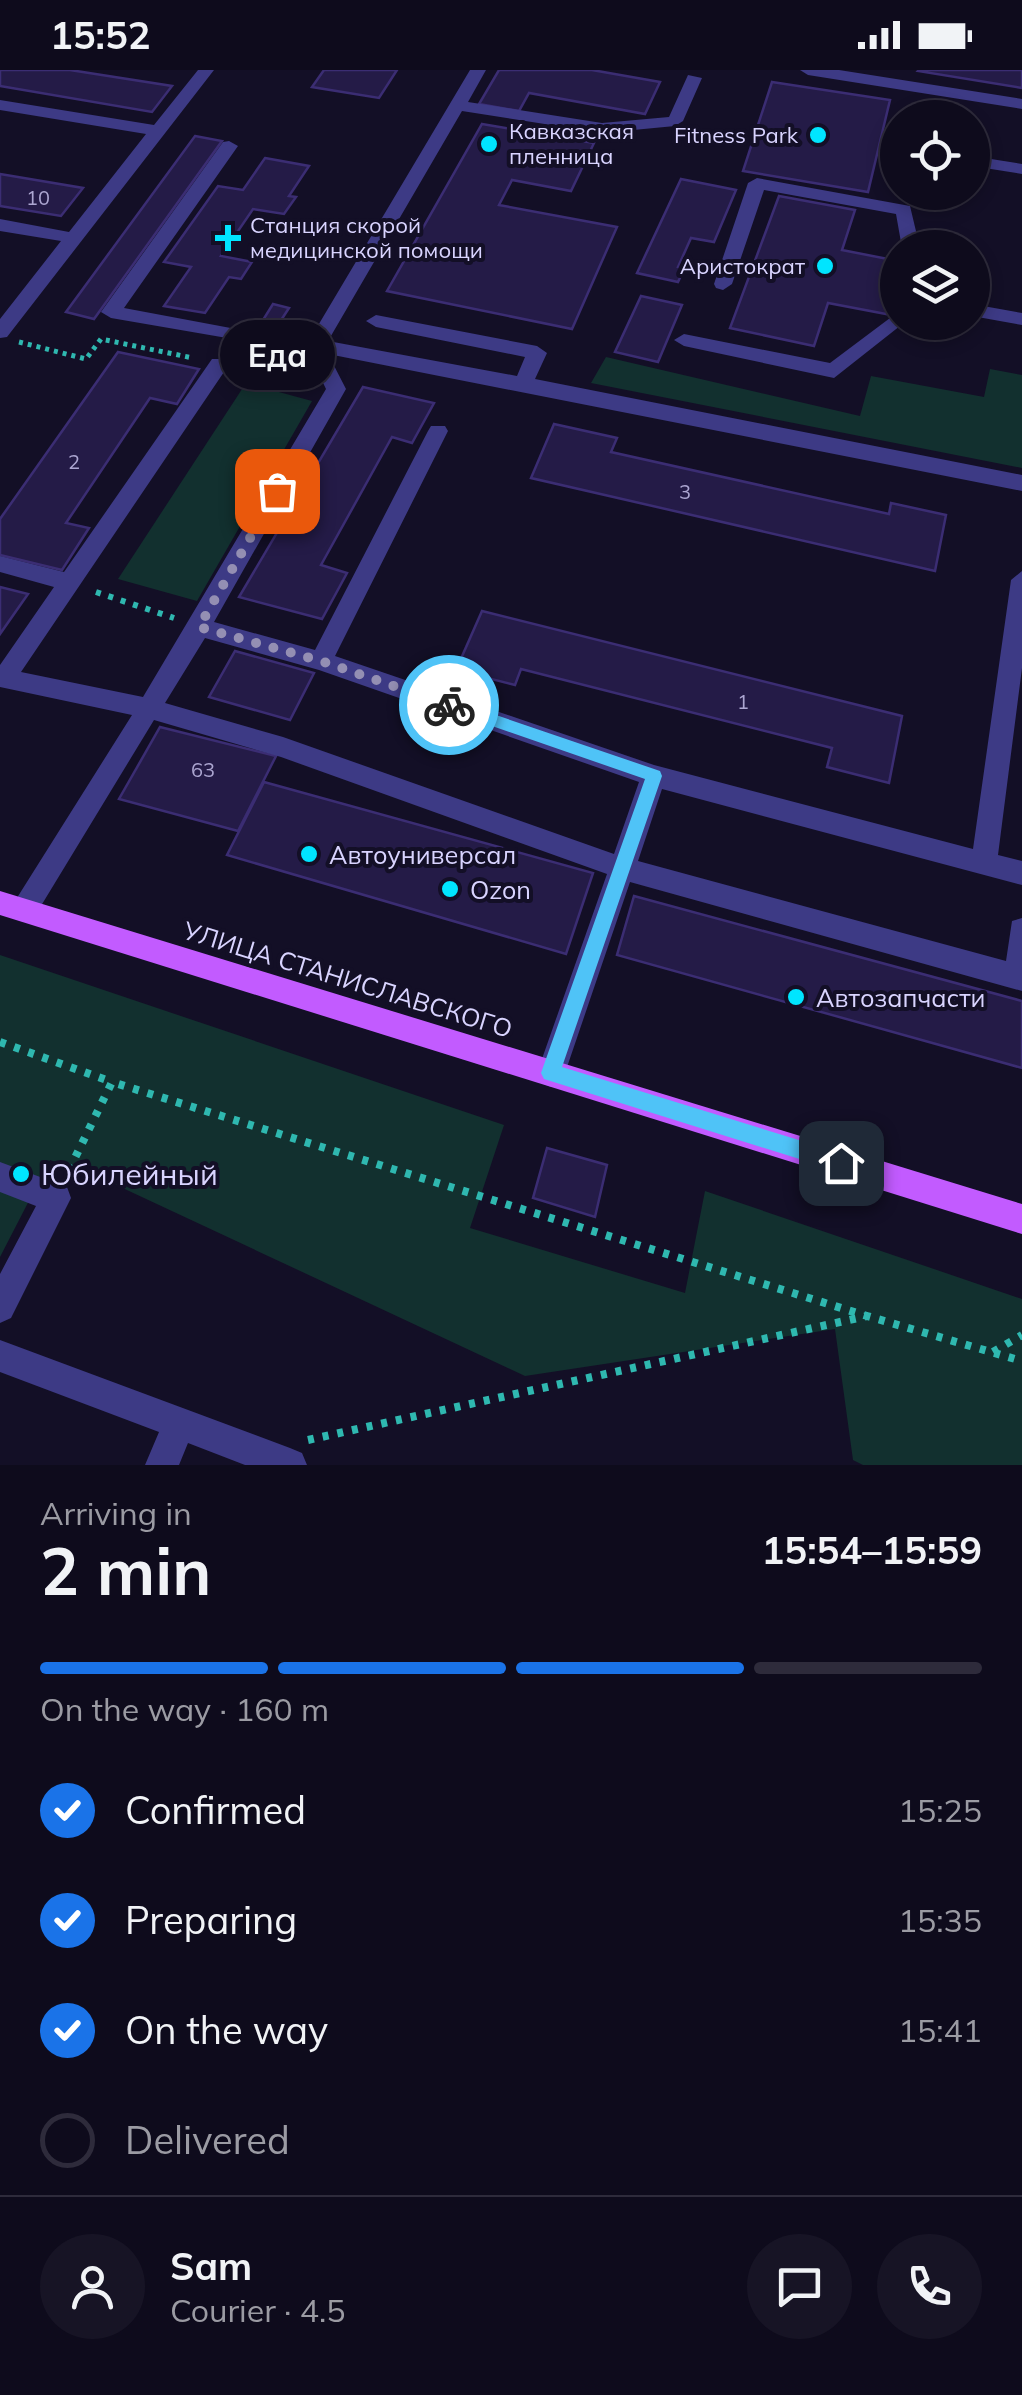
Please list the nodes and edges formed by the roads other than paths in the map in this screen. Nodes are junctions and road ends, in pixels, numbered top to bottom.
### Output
1 (206, 70) edge
2 (478, 70) edge
3 (808, 70) edge
4 (899, 77) edge
5 (694, 78) dead end
6 (1022, 104) edge
7 (0, 105) edge
8 (457, 105) junction
9 (158, 131) junction
10 (229, 146) dead end
11 (990, 164) edge
12 (1022, 170) edge
13 (0, 225) edge
14 (908, 230) edge
15 (74, 238) junction
16 (723, 284) dead end
17 (990, 313) edge
18 (1022, 319) edge
19 (376, 321) dead end
20 (0, 332) edge
21 (880, 333) edge
22 (684, 340) dead end
23 (315, 346) junction
24 (219, 364) dead end
25 (523, 384) junction
26 (438, 431) dead end
27 (1022, 483) edge
28 (0, 564) edge
29 (1022, 580) edge
30 (68, 582) junction
31 (199, 627) junction
32 (321, 661) junction
33 (2, 678) edge
34 (147, 708) junction
35 (654, 776) junction
36 (984, 863) junction
37 (622, 868) junction
38 (1022, 873) edge
39 (12, 906) edge
40 (1022, 930) edge
41 (1020, 977) edge
42 (550, 1073) junction
43 (0, 1177) edge
44 (1022, 1219) edge
45 (0, 1307) edge
46 (0, 1356) edge
47 (180, 1423) junction
48 (162, 1465) edge
49 (290, 1465) edge

1 - 9 street
2 - 8 street
3 - 4 street
4 - 6 street
5 - 8 street
7 - 9 street
8 - 23 street
9 - 15 street
10 - 23 street
11 - 12 street
13 - 15 street
14 - 16 street
15 - 20 street
17 - 18 street
19 - 25 street
21 - 22 street
23 - 25 street
23 - 31 street
24 - 30 street
25 - 27 street
26 - 32 street
28 - 30 street
29 - 36 street
30 - 33 street
31 - 32 street
31 - 34 street
32 - 35 street
33 - 34 street
34 - 37 street
34 - 39 street
35 - 36 street
35 - 37 street
36 - 38 street
37 - 41 street
37 - 42 street
39 - 42 main road, УЛИЦА СТАНИСЛАВСКОГО
40 - 41 street
42 - 44 main road, УЛИЦА СТАНИСЛАВСКОГО
43 - 45 street
46 - 47 street
47 - 48 street
47 - 49 street

